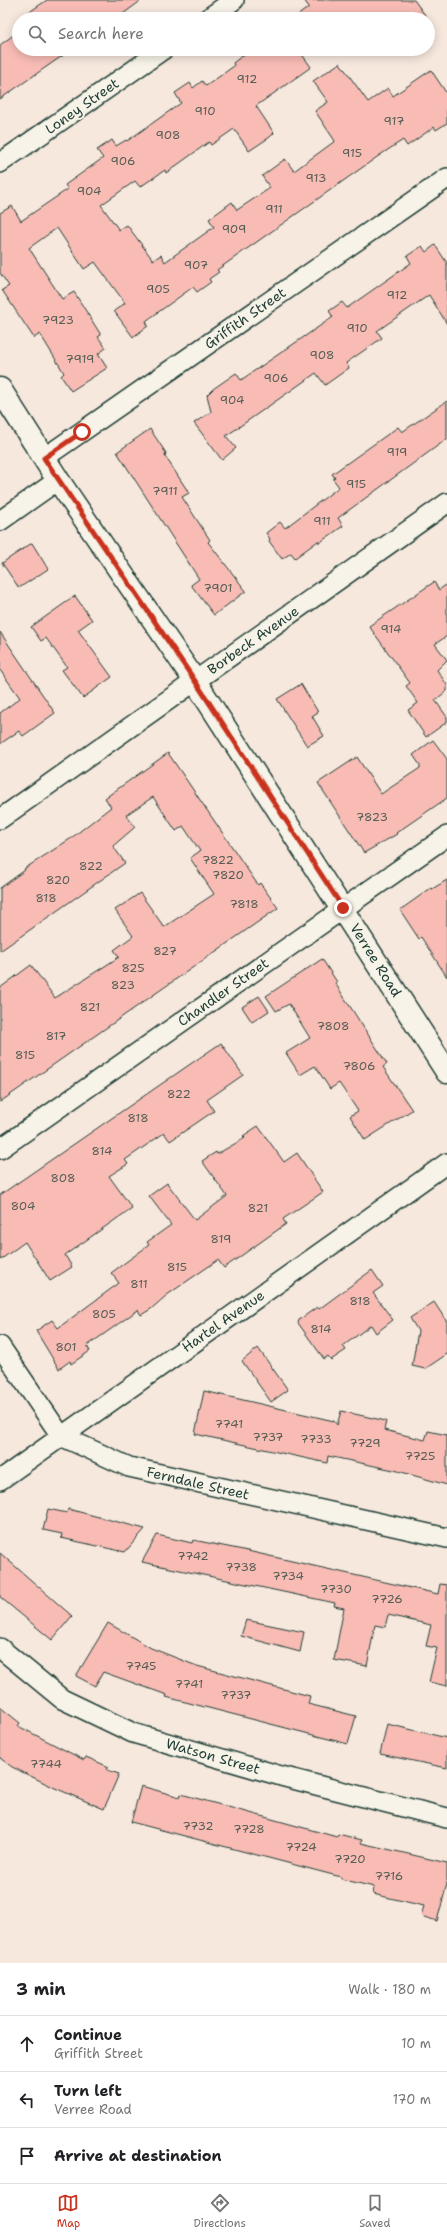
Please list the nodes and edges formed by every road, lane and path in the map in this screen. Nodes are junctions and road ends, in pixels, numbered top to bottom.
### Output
1 (234, 0) edge
2 (217, 12) edge
3 (154, 56) edge
4 (0, 163) edge
5 (447, 178) edge
6 (0, 389) edge
7 (44, 458) junction
8 (58, 480) junction
9 (447, 503) edge
10 (0, 521) edge
11 (195, 681) junction
12 (0, 819) edge
13 (447, 836) edge
14 (343, 908) junction
15 (447, 1072) edge
16 (0, 1149) edge
17 (447, 1163) edge
18 (0, 1346) edge
19 (61, 1436) junction
20 (0, 1480) edge
21 (447, 1538) edge
22 (0, 1648) edge
23 (447, 1818) edge

1 - 2 street
3 - 4 street, Loney Street
5 - 7 street, Griffith Street
6 - 7 main road, Verree Road
7 - 8 main road, Verree Road
8 - 10 street
8 - 11 main road, Verree Road
9 - 11 street, Borbeck Avenue
11 - 12 street, Borbeck Avenue
11 - 14 main road, Verree Road
13 - 14 street, Chandler Street
14 - 15 main road, Verree Road
14 - 16 street, Chandler Street
17 - 19 street, Hartel Avenue
18 - 19 street
19 - 20 street, Hartel Avenue
19 - 21 street, Ferndale Street
22 - 23 street, Watson Street

